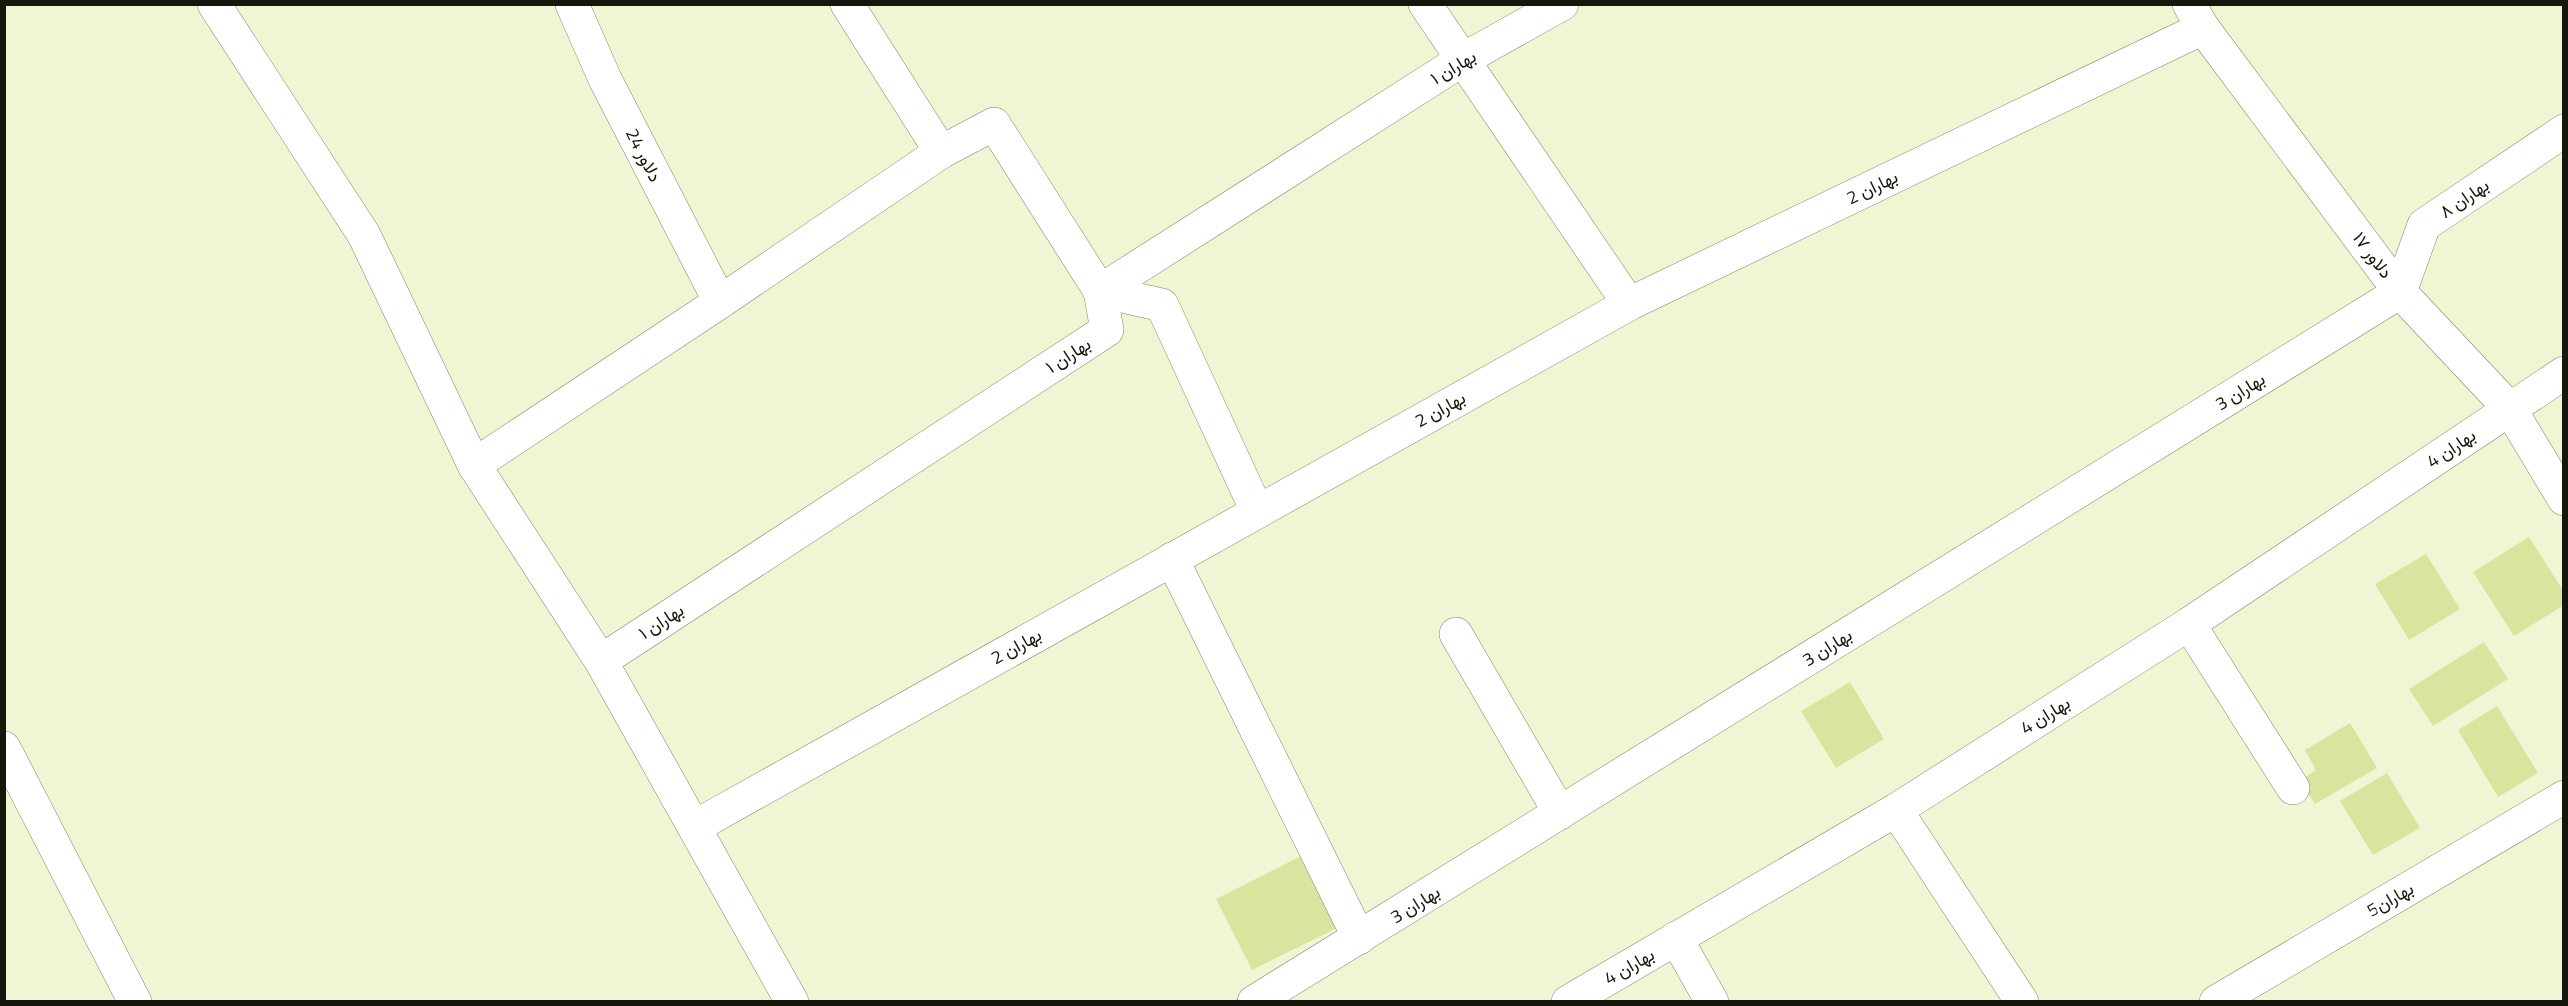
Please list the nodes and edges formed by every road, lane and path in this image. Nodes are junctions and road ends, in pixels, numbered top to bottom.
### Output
1 (214, 4) edge
2 (572, 4) edge
3 (847, 4) edge
4 (1425, 4) edge
5 (1562, 4) edge
6 (2196, 16) edge
7 (1462, 60) junction
8 (2564, 131) edge
9 (941, 152) junction
10 (1101, 291) junction
11 (2400, 292) junction
12 (720, 302) junction
13 (1629, 303) junction
14 (2564, 374) edge
15 (2510, 409) junction
16 (474, 465) junction
17 (2564, 499) edge
18 (1257, 511) junction
19 (1172, 559) junction
20 (2189, 624) junction
21 (1456, 634) dead end
22 (601, 661) junction
23 (4, 748) edge
24 (2293, 788) dead end
25 (2564, 797) edge
26 (1896, 810) junction
27 (1560, 813) junction
28 (696, 826) junction
29 (1359, 938) junction
30 (1677, 938) junction
31 (135, 1002) edge
32 (792, 1002) edge
33 (1254, 1002) edge
34 (1568, 1002) edge
35 (1712, 1002) edge
36 (2022, 1002) edge
37 (2216, 1002) edge

1 - 16 street
2 - 12 street, دلاور 24
3 - 9 street
4 - 7 street
5 - 7 street, بهاران ۱
6 - 11 street, دلاور ۱۷
6 - 13 street, بهاران 2
7 - 10 street, بهاران ۱
7 - 13 street
8 - 11 street, بهاران ۸
9 - 10 street
9 - 12 street
10 - 18 street
10 - 22 street, بهاران ۱
11 - 15 street, دلاور ۱۷
11 - 27 street, بهاران 3
12 - 16 street
13 - 18 street, بهاران 2
14 - 15 street, بهاران 4
15 - 17 street, دلاور ۱۷
15 - 20 street, بهاران 4
16 - 22 street
18 - 19 street, بهاران 2
19 - 28 street, بهاران 2
19 - 29 street
20 - 24 street
20 - 26 street, بهاران 4
21 - 27 street
22 - 28 street
23 - 31 street
25 - 37 street, بهاران5
26 - 30 street, بهاران 4
26 - 36 street
27 - 29 street, بهاران 3
28 - 32 street
29 - 33 street, بهاران 3
30 - 34 street, بهاران 4
30 - 35 street

